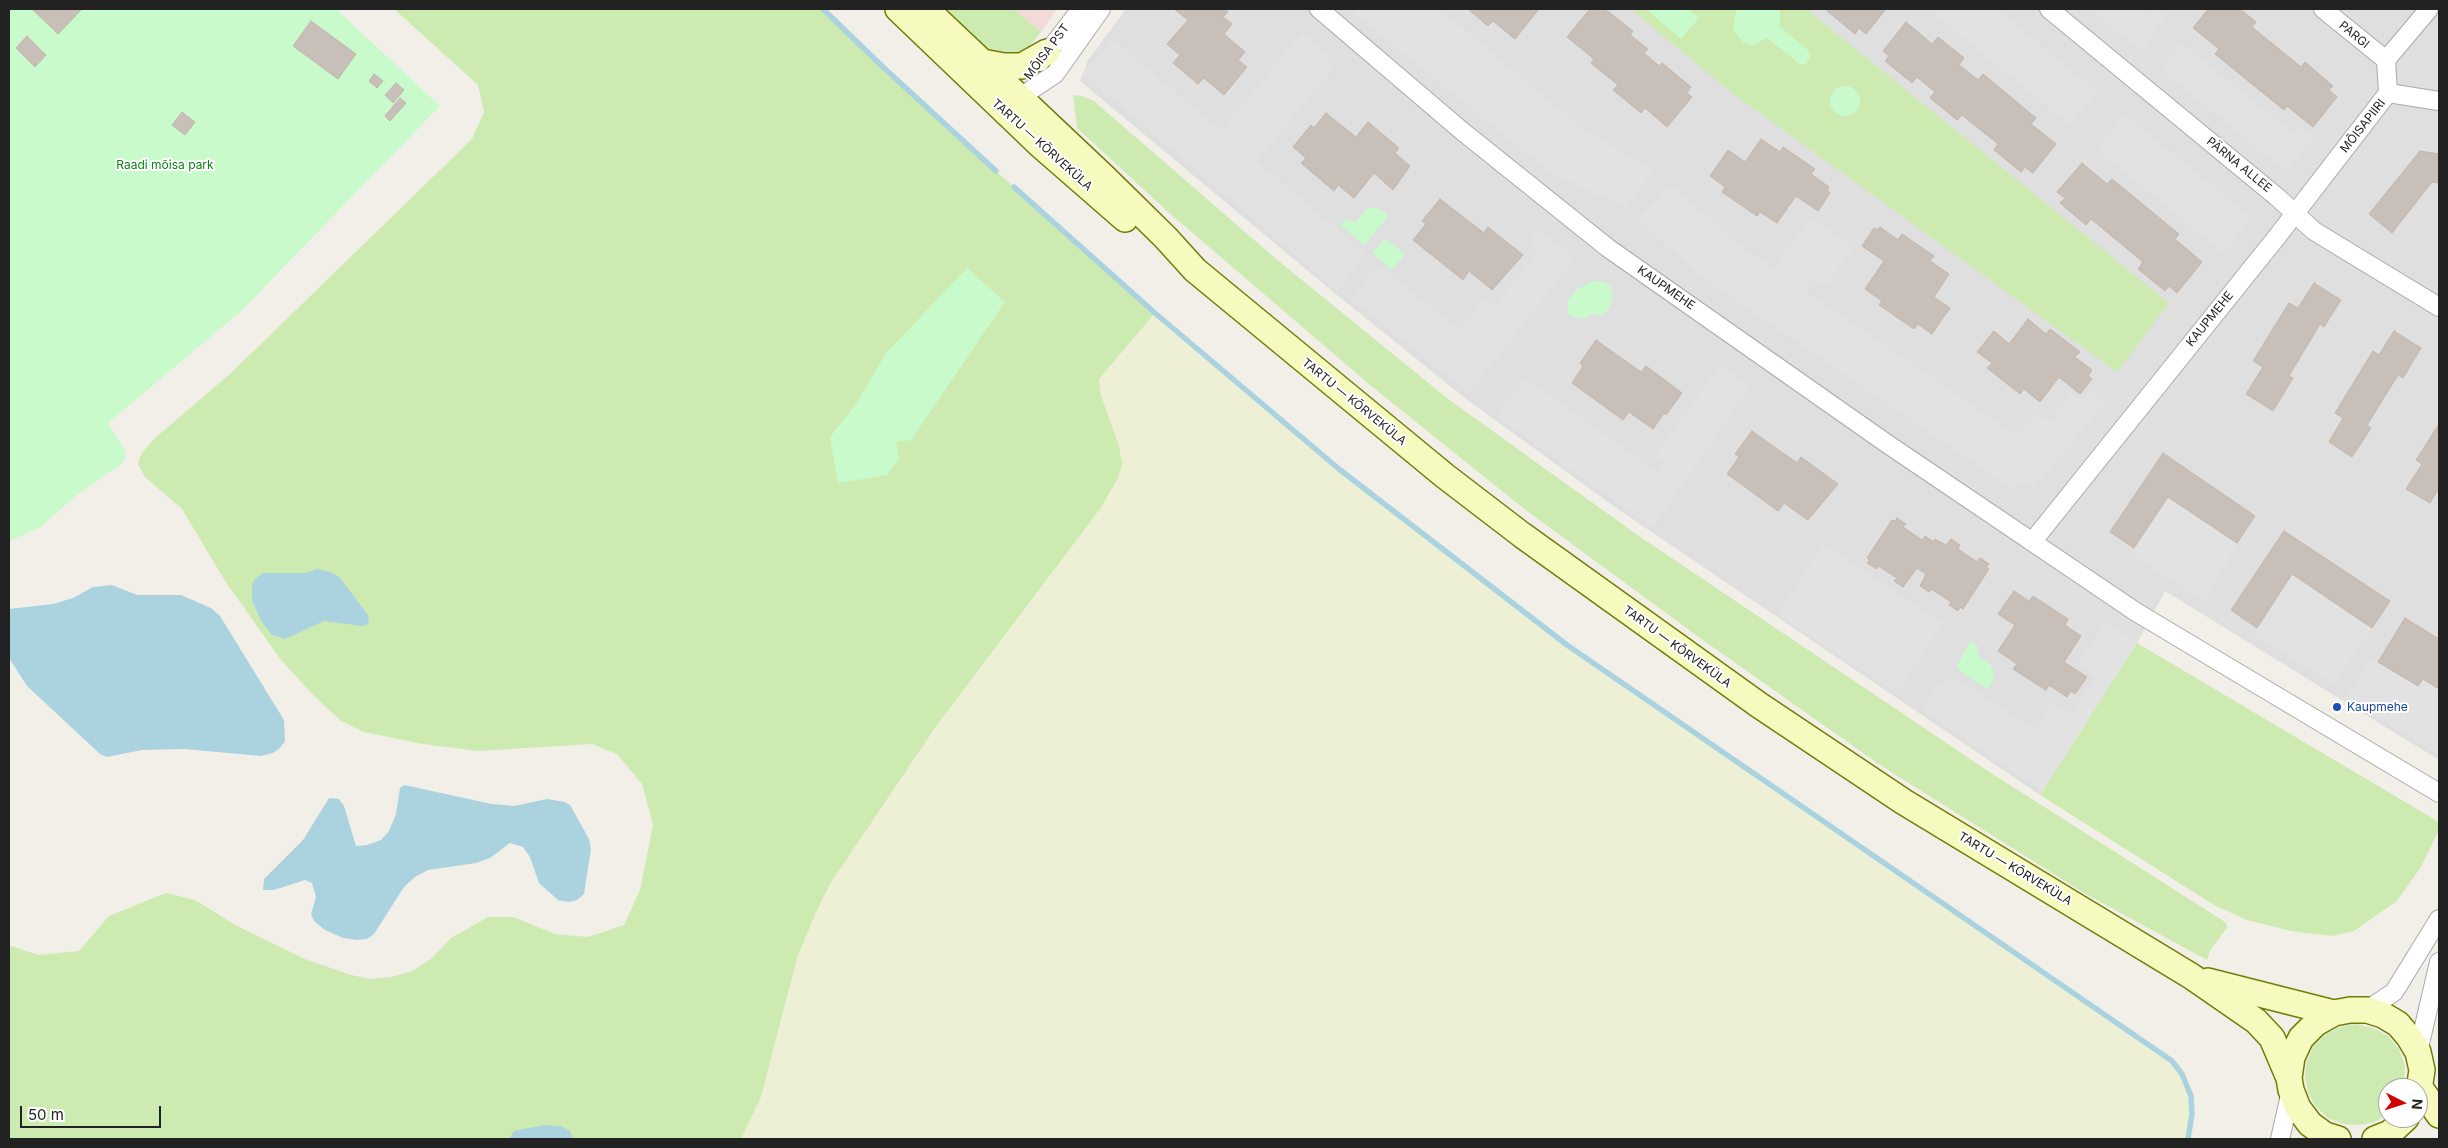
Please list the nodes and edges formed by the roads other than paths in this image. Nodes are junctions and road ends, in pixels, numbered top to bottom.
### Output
1 (898, 9) edge
2 (926, 9) edge
3 (1081, 9) edge
4 (1101, 9) edge
5 (1319, 9) edge
6 (2049, 9) edge
7 (2323, 9) edge
8 (2429, 9) edge
9 (1047, 52) junction
10 (2386, 60) junction
11 (982, 62) junction
12 (2388, 93) junction
13 (2439, 101) edge
14 (1012, 105) junction
15 (2294, 214) junction
16 (2439, 306) edge
17 (2032, 542) junction
18 (2439, 793) edge
19 (2439, 919) edge
20 (2439, 962) edge
21 (2192, 976) junction
22 (2367, 1010) junction
23 (2334, 1013) junction
24 (2418, 1052) junction
25 (2421, 1078) edge
26 (2290, 1084) junction
27 (2428, 1103) edge
28 (2439, 1115) edge
29 (2395, 1128) edge
30 (2280, 1139) edge
31 (2338, 1139) edge
32 (2375, 1139) edge

1 - 14 main road, TARTU — KÕRVEKÜLA
2 - 11 main road, TARTU — KÕRVEKÜLA
3 - 9 street, MÕISA PST
4 - 14 street, MÕISA PST
5 - 17 street, KAUPMEHE
6 - 15 street, PÄRNA ALLEE
7 - 10 street, PARGI
8 - 10 street
9 - 11 main road
9 - 14 street, MÕISA PST
10 - 12 street, MÕISAPIIRI
11 - 14 main road, TARTU — KÕRVEKÜLA
12 - 13 street
12 - 15 street, MÕISAPIIRI
14 - 21 main road, TARTU — KÕRVEKÜLA
15 - 16 street, PÄRNA ALLEE
15 - 17 street, KAUPMEHE
17 - 18 street, KAUPMEHE
19 - 22 street
20 - 24 street
21 - 23 main road, TARTU — KÕRVEKÜLA
21 - 26 main road, TARTU — KÕRVEKÜLA
22 - 23 main road
22 - 24 main road
23 - 26 main road
24 - 25 main road
26 - 30 street
26 - 31 main road, TARTU — KÕRVEKÜLA
27 - 28 main road
29 - 32 main road

